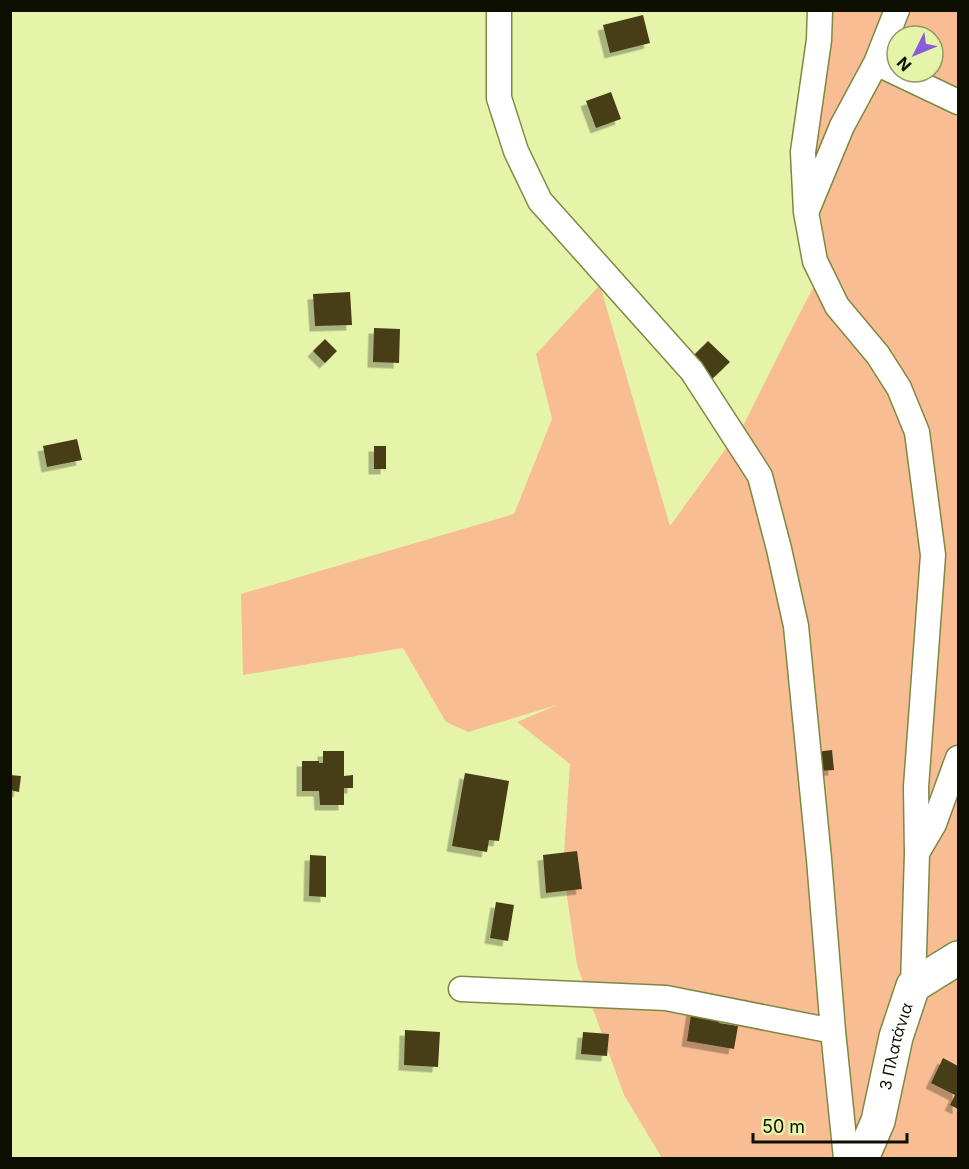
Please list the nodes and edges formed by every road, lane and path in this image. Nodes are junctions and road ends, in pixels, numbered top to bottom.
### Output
1 (499, 10) edge
2 (820, 10) edge
3 (897, 10) edge
4 (876, 63) junction
5 (958, 102) edge
6 (806, 212) junction
7 (958, 758) edge
8 (917, 853) junction
9 (958, 958) edge
10 (913, 986) junction
11 (461, 989) dead end
12 (833, 1031) junction
13 (846, 1158) edge
14 (862, 1158) edge

1 - 12 street
2 - 6 street
3 - 4 street
4 - 5 street
4 - 6 street
6 - 8 street
7 - 8 street
8 - 10 street
9 - 10 street, 3 Πλατάνια
10 - 14 street, 3 Πλατάνια
11 - 12 street
12 - 13 street

